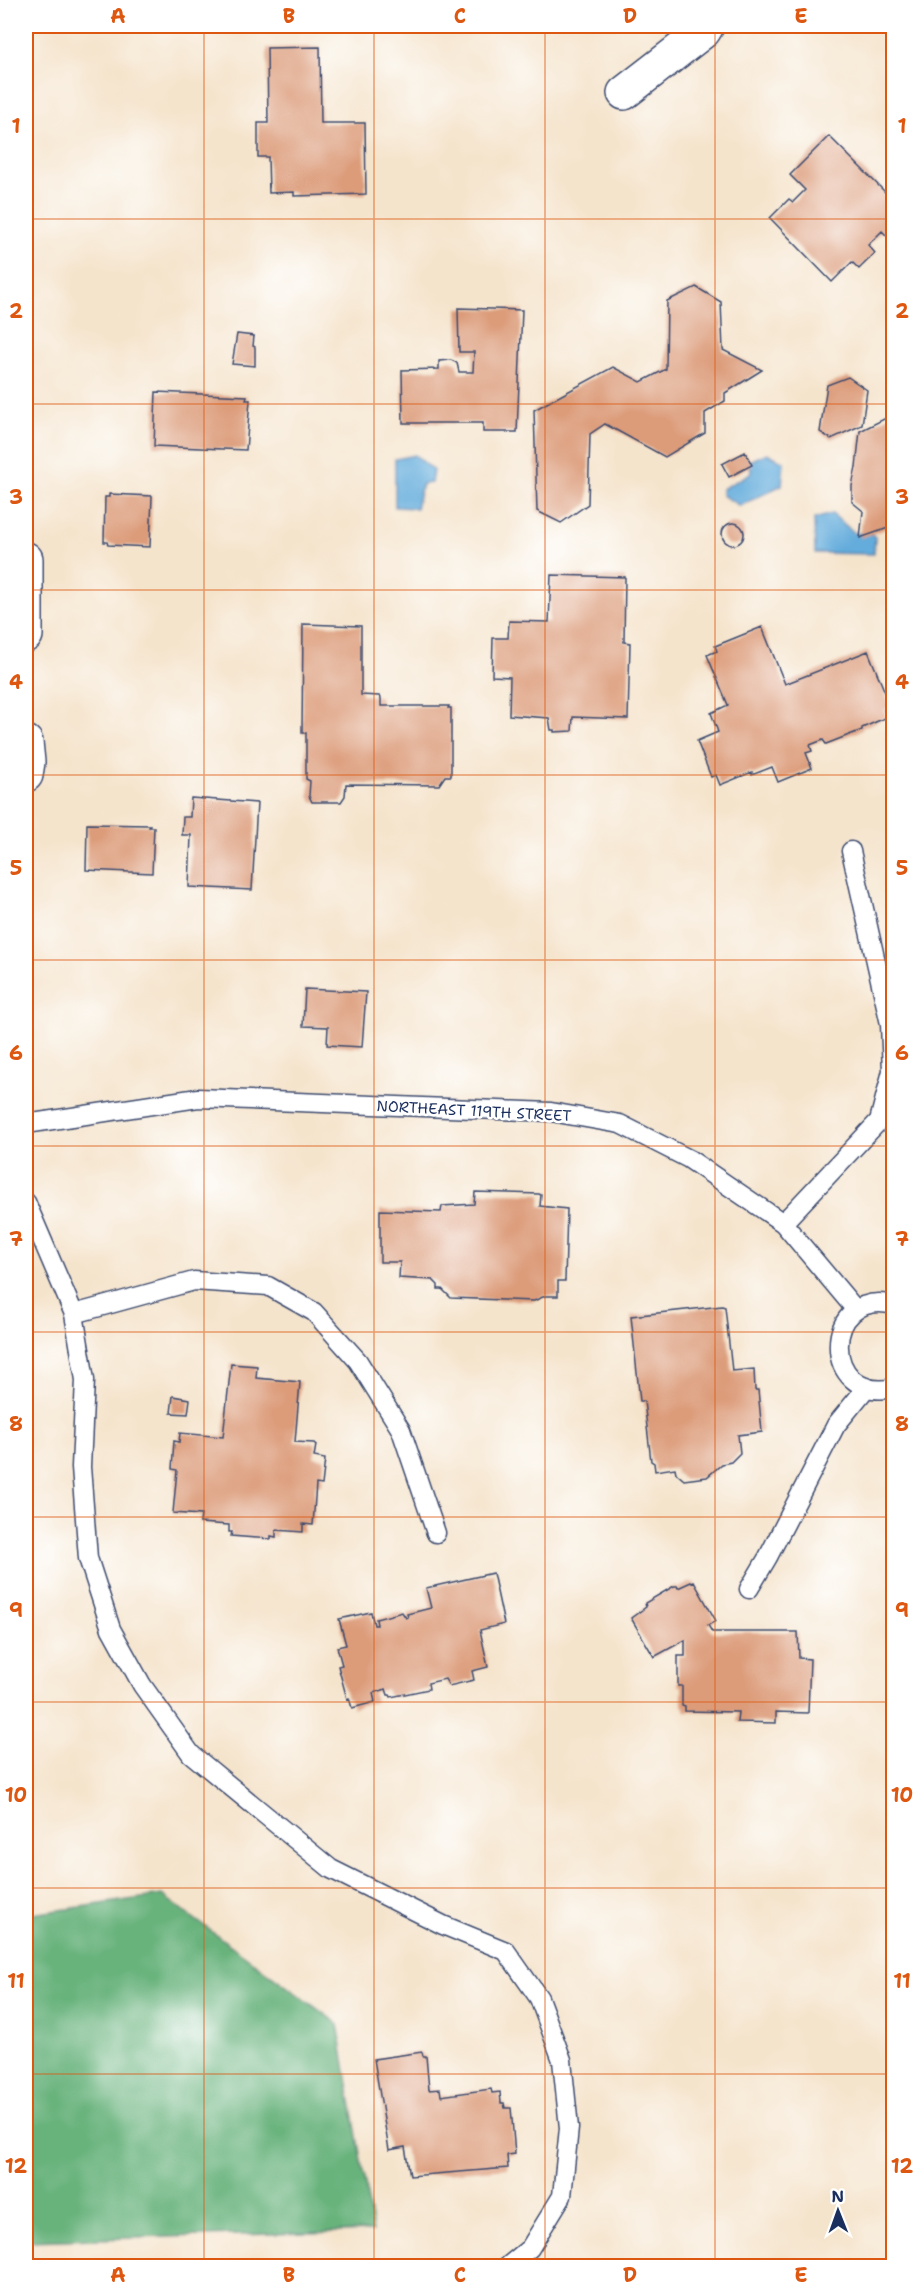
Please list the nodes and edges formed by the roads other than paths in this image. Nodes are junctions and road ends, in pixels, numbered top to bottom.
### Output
1 (707, 26) edge
2 (624, 93) dead end
3 (26, 559) edge
4 (26, 635) edge
5 (26, 742) edge
6 (26, 776) edge
7 (851, 851) dead end
8 (26, 1124) edge
9 (26, 1202) edge
10 (783, 1223) junction
11 (894, 1305) edge
12 (856, 1310) junction
13 (75, 1314) junction
14 (867, 1387) junction
15 (894, 1388) edge
16 (436, 1533) dead end
17 (749, 1589) dead end
18 (508, 2266) edge

1 - 2 street
3 - 4 street
5 - 6 street
7 - 10 lane
8 - 10 lane, NORTHEAST 119TH STREET
9 - 13 lane
10 - 12 lane, NORTHEAST 119TH STREET
11 - 12 lane
12 - 14 lane
13 - 16 lane
13 - 18 lane
14 - 15 lane
14 - 17 lane

